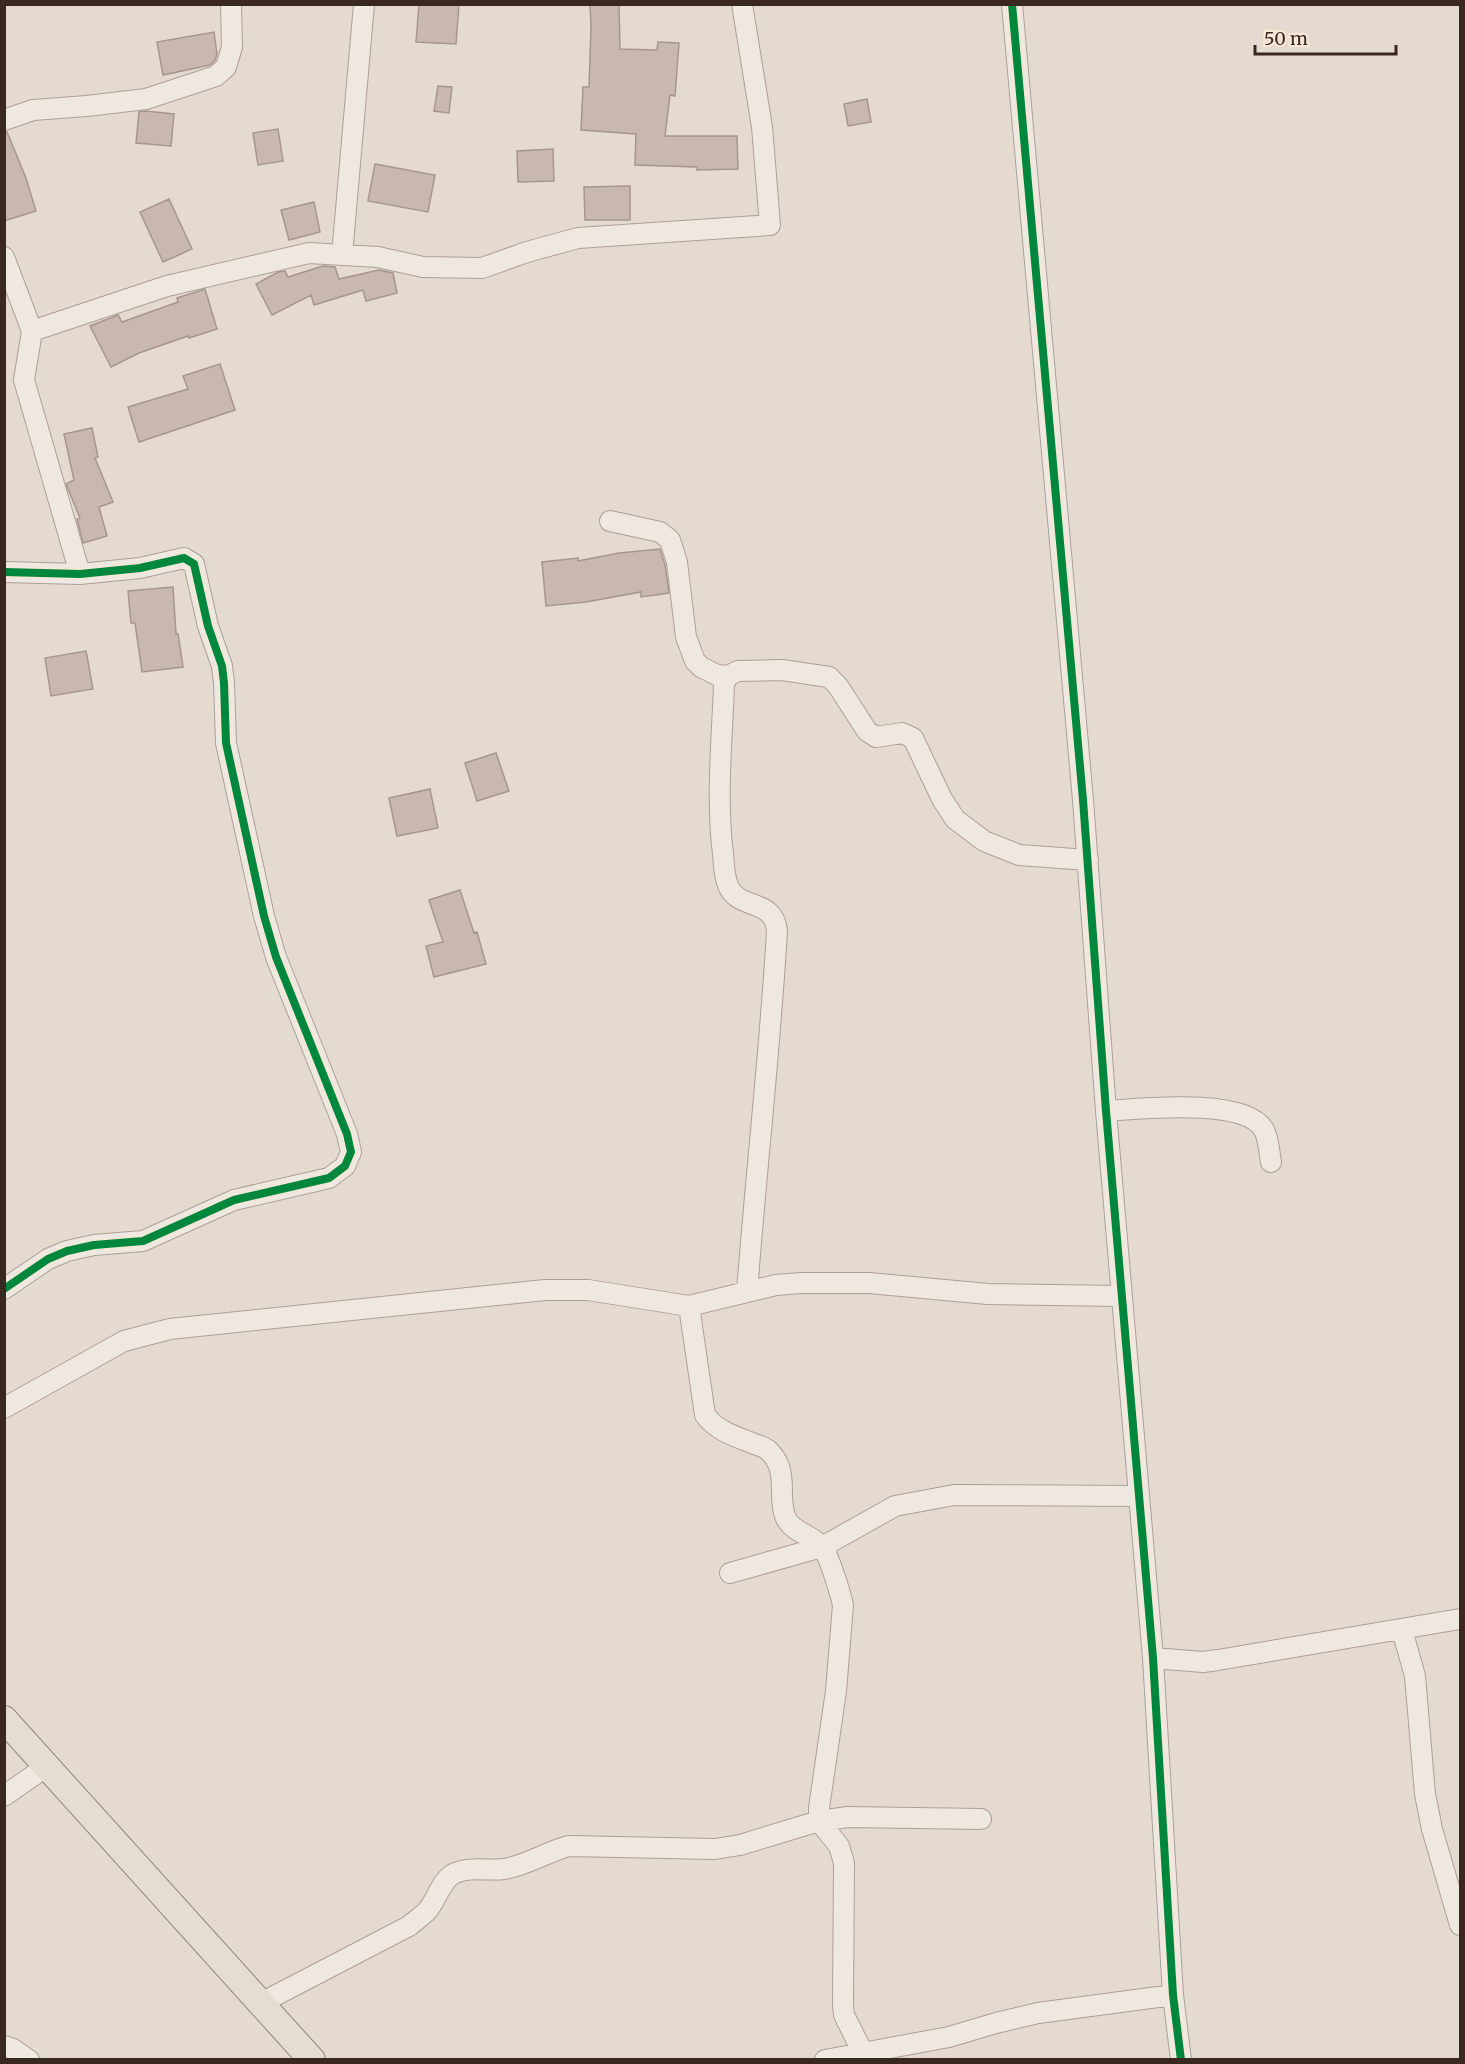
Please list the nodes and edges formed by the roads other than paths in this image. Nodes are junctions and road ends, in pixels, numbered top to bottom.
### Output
1 (231, 4) edge
2 (364, 4) edge
3 (742, 4) edge
4 (1012, 4) edge
5 (4, 120) edge
6 (342, 255) junction
7 (4, 257) edge
8 (32, 331) junction
9 (610, 521) dead end
10 (4, 572) edge
11 (80, 574) junction
12 (728, 676) junction
13 (1088, 860) junction
14 (1107, 1111) junction
15 (1271, 1162) dead end
16 (4, 1289) edge
17 (747, 1292) junction
18 (1122, 1296) junction
19 (689, 1306) junction
20 (4, 1408) edge
21 (1139, 1496) junction
22 (822, 1547) junction
23 (730, 1574) dead end
24 (1461, 1619) edge
25 (1402, 1630) junction
26 (1153, 1658) junction
27 (4, 1719) edge
28 (47, 1766) junction
29 (4, 1796) edge
30 (981, 1819) dead end
31 (819, 1821) junction
32 (1461, 1925) edge
33 (1173, 1995) junction
34 (261, 2003) junction
35 (4, 2046) edge
36 (863, 2054) junction
37 (308, 2058) edge
38 (30, 2060) edge
39 (825, 2060) edge
40 (1181, 2060) edge

1 - 5 street
2 - 6 street
3 - 6 street
4 - 13 street
6 - 8 street
7 - 8 street
8 - 11 street
9 - 12 street
10 - 11 street
11 - 16 street
12 - 13 street
12 - 17 street
13 - 14 street
14 - 15 street
14 - 18 street
17 - 18 street
17 - 19 street
18 - 21 street
19 - 20 street
19 - 22 street
21 - 22 street
21 - 26 street
22 - 23 street
22 - 31 street
24 - 25 street
25 - 26 street
25 - 32 street
26 - 33 street
27 - 28 main road
28 - 29 street
28 - 34 main road
30 - 31 street
31 - 34 street
31 - 36 street
33 - 36 street
33 - 40 street
34 - 37 main road
35 - 38 street
36 - 39 street

